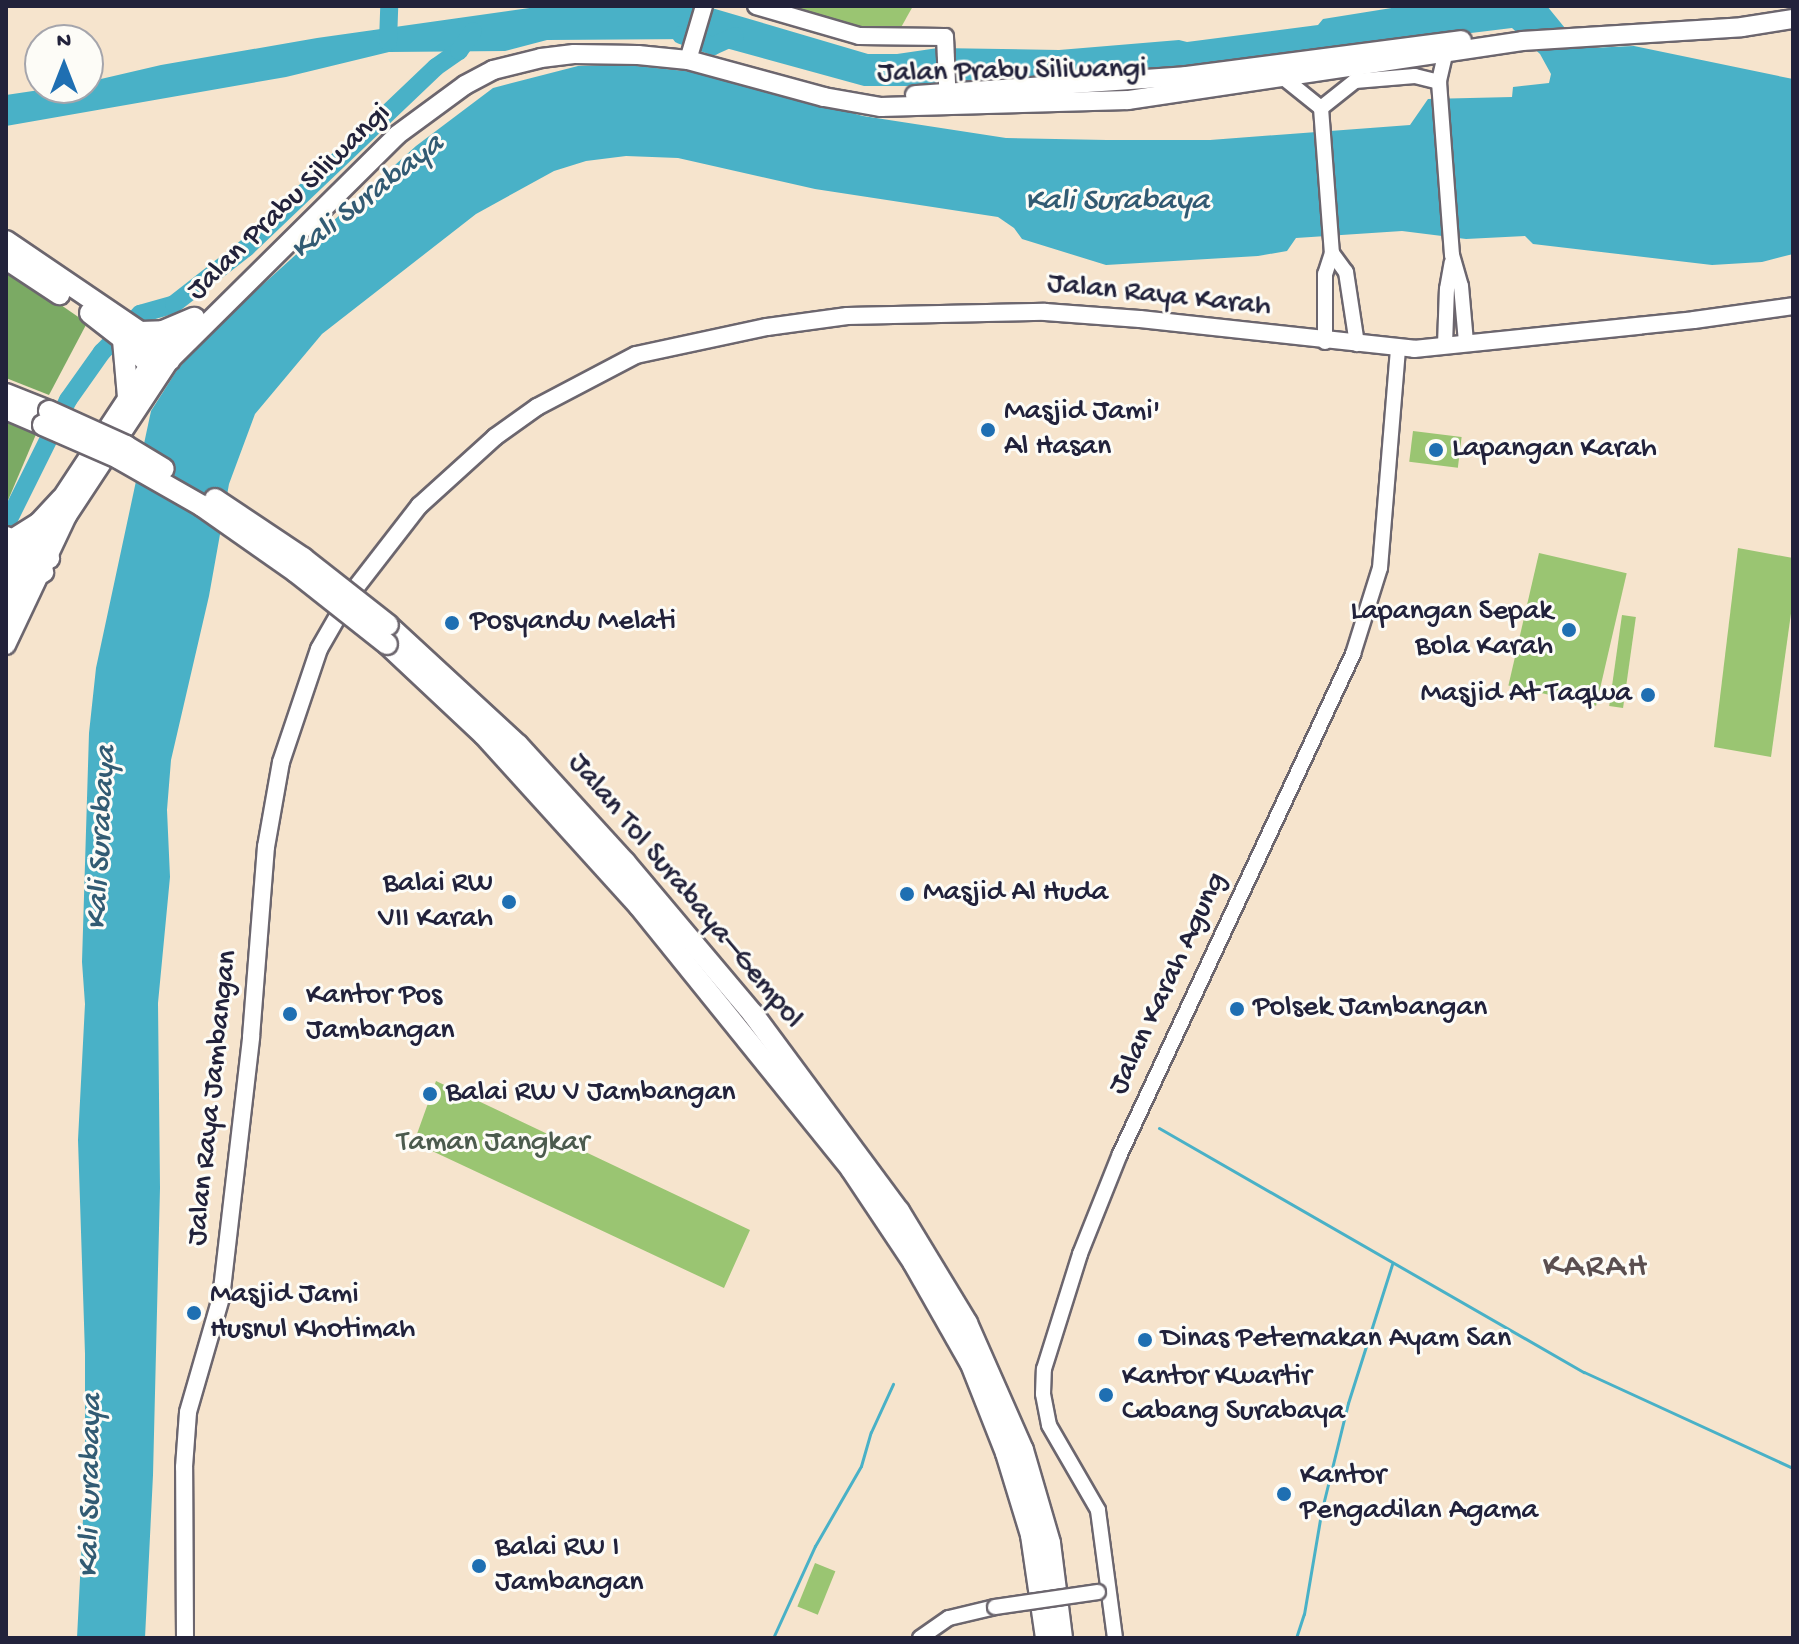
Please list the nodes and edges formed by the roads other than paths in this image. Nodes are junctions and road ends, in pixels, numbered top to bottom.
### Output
1 (704, 6) edge
2 (756, 6) edge
3 (1793, 8) edge
4 (1793, 19) edge
5 (1569, 32) junction
6 (1440, 49) junction
7 (691, 50) junction
8 (1273, 64) junction
9 (1339, 71) junction
10 (1160, 78) junction
11 (1285, 79) junction
12 (1361, 80) junction
13 (1440, 88) junction
14 (948, 96) junction
15 (1159, 98) junction
16 (1322, 115) junction
17 (6, 241) edge
18 (1332, 251) junction
19 (1452, 258) junction
20 (6, 259) edge
21 (1793, 306) edge
22 (107, 316) junction
23 (194, 318) junction
24 (130, 334) junction
25 (1325, 342) junction
26 (1466, 342) junction
27 (1357, 344) junction
28 (1445, 345) junction
29 (1398, 349) junction
30 (160, 362) junction
31 (6, 394) edge
32 (128, 397) junction
33 (6, 409) edge
34 (46, 418) junction
35 (61, 499) junction
36 (8, 545) edge
37 (39, 561) junction
38 (17, 597) junction
39 (6, 617) edge
40 (387, 634) junction
41 (6, 645) edge
42 (266, 847) joint
43 (1104, 1590) junction
44 (185, 1638) edge
45 (920, 1638) edge
46 (1046, 1638) edge
47 (1062, 1638) edge
48 (1115, 1638) edge

1 - 7 main road
2 - 14 main road
3 - 5 main road
4 - 5 main road
5 - 6 main road
6 - 8 main road, Jalan Prabu Siliwangi
6 - 9 main road, Jalan Prabu Siliwangi
6 - 13 street
7 - 14 main road, Jalan Prabu Siliwangi
7 - 23 main road, Jalan Prabu Siliwangi
7 - 30 main road, Jalan Prabu Siliwangi
8 - 9 street
8 - 10 main road, Jalan Prabu Siliwangi
9 - 11 main road, Jalan Prabu Siliwangi
9 - 12 street
10 - 14 main road, Jalan Prabu Siliwangi
10 - 15 main road
11 - 15 main road, Jalan Prabu Siliwangi
11 - 16 street
12 - 13 street
12 - 16 street
13 - 19 street
14 - 15 main road, Jalan Prabu Siliwangi
16 - 18 street
17 - 22 highway
18 - 25 street
18 - 27 street
19 - 26 street
19 - 28 street
20 - 22 highway
21 - 26 main road, Jalan Raya Karah
22 - 24 highway
23 - 24 highway
23 - 30 main road, Jalan Prabu Siliwangi
24 - 30 highway
24 - 32 highway
25 - 27 main road, Jalan Raya Karah
25 - 42 main road, Jalan Raya Karah
26 - 28 main road, Jalan Raya Karah
27 - 29 main road, Jalan Raya Karah
28 - 29 main road, Jalan Raya Karah
29 - 43 street, Jalan Karah Agung
30 - 32 main road
30 - 37 main road
31 - 34 highway, Jalan Tol Surabaya–Gempol
32 - 35 main road
33 - 34 highway, Jalan Tol Surabaya–Gempol
34 - 40 highway, Jalan Tol Surabaya–Gempol, bridge
35 - 36 highway
35 - 37 main road
36 - 37 highway
36 - 38 highway
37 - 38 main road
37 - 41 main road
38 - 39 main road
40 - 46 highway, Jalan Tol Surabaya–Gempol
40 - 47 highway, Jalan Tol Surabaya–Gempol
42 - 44 main road, Jalan Raya Jambangan
43 - 45 street, bridge
43 - 48 street, Jalan Karah Agung

